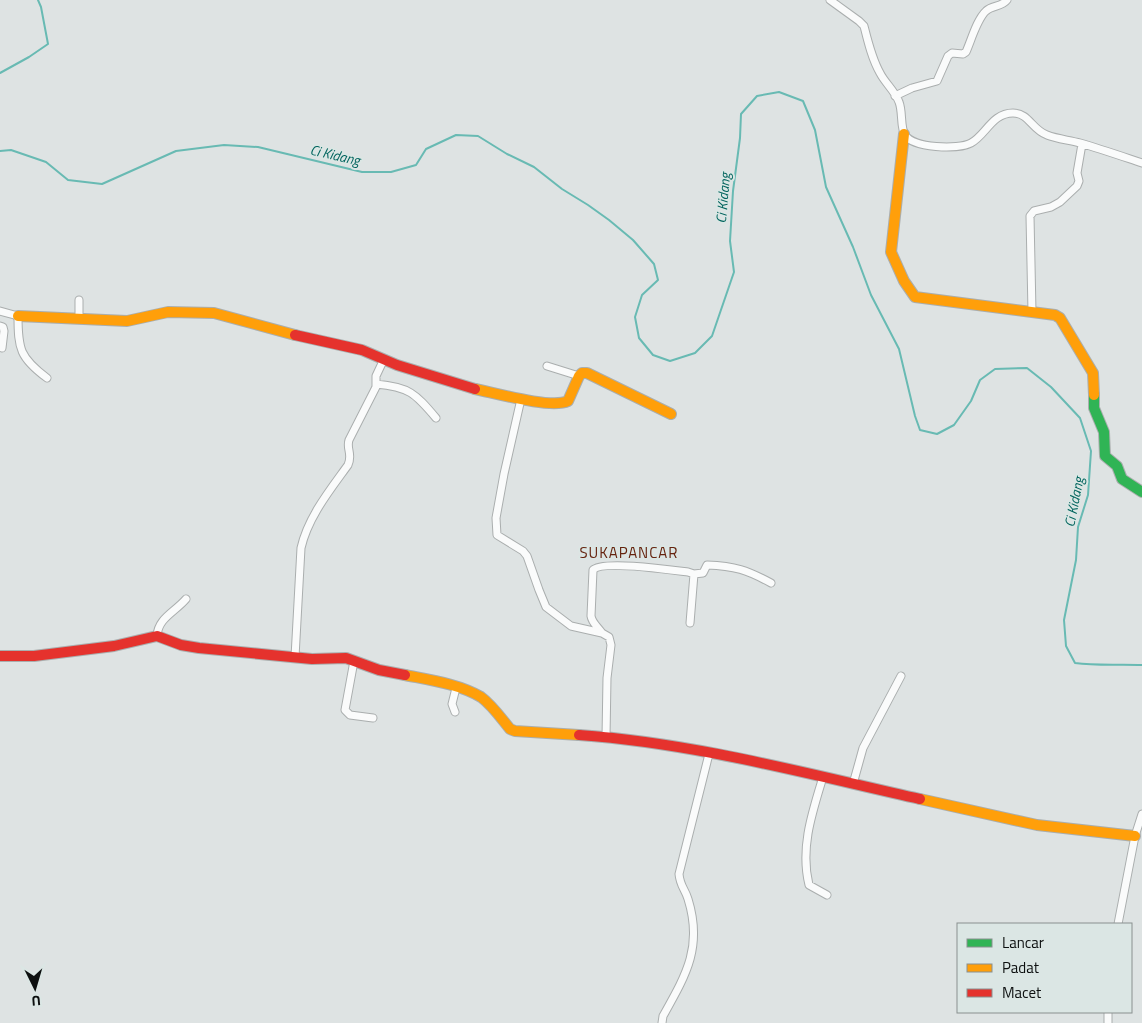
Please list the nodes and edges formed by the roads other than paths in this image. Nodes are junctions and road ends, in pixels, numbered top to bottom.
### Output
1 (830, 0) edge
2 (1007, 0) edge
3 (895, 96) junction
4 (904, 134) junction
5 (1082, 144) junction
6 (1142, 163) edge
7 (78, 300) dead end
8 (0, 311) edge
9 (1032, 312) junction
10 (18, 316) junction
11 (79, 319) junction
12 (0, 326) edge
13 (2, 348) dead end
14 (384, 360) junction
15 (547, 366) dead end
16 (579, 376) junction
17 (47, 378) dead end
18 (376, 384) junction
19 (521, 399) junction
20 (671, 414) dead end
21 (436, 418) dead end
22 (1142, 492) edge
23 (694, 574) junction
24 (771, 583) dead end
25 (186, 599) dead end
26 (690, 623) dead end
27 (602, 633) junction
28 (157, 636) junction
29 (0, 656) edge
30 (295, 657) junction
31 (354, 661) junction
32 (900, 676) dead end
33 (456, 688) junction
34 (455, 712) dead end
35 (373, 718) dead end
36 (606, 737) junction
37 (709, 754) junction
38 (823, 777) junction
39 (853, 784) junction
40 (1142, 814) edge
41 (1135, 836) junction
42 (827, 895) dead end
43 (1118, 923) edge
44 (662, 1023) edge

1 - 3 street
2 - 3 street
3 - 4 street
4 - 5 street
4 - 9 street
5 - 6 street
5 - 9 street
7 - 11 street
8 - 10 street
9 - 22 street
10 - 11 street
10 - 17 street
11 - 14 street
12 - 13 street
14 - 18 street
14 - 19 street
15 - 16 street
16 - 19 street
16 - 20 street
18 - 21 street
18 - 30 street
19 - 27 street
23 - 24 street
23 - 26 street
23 - 27 street
25 - 28 street
27 - 36 street
28 - 29 street
28 - 30 street
30 - 31 street
31 - 33 street
31 - 35 street
32 - 39 street
33 - 34 street
33 - 36 street
36 - 37 street
37 - 38 street
37 - 44 street
38 - 39 street
38 - 42 street
39 - 41 street
40 - 41 street
41 - 43 street

